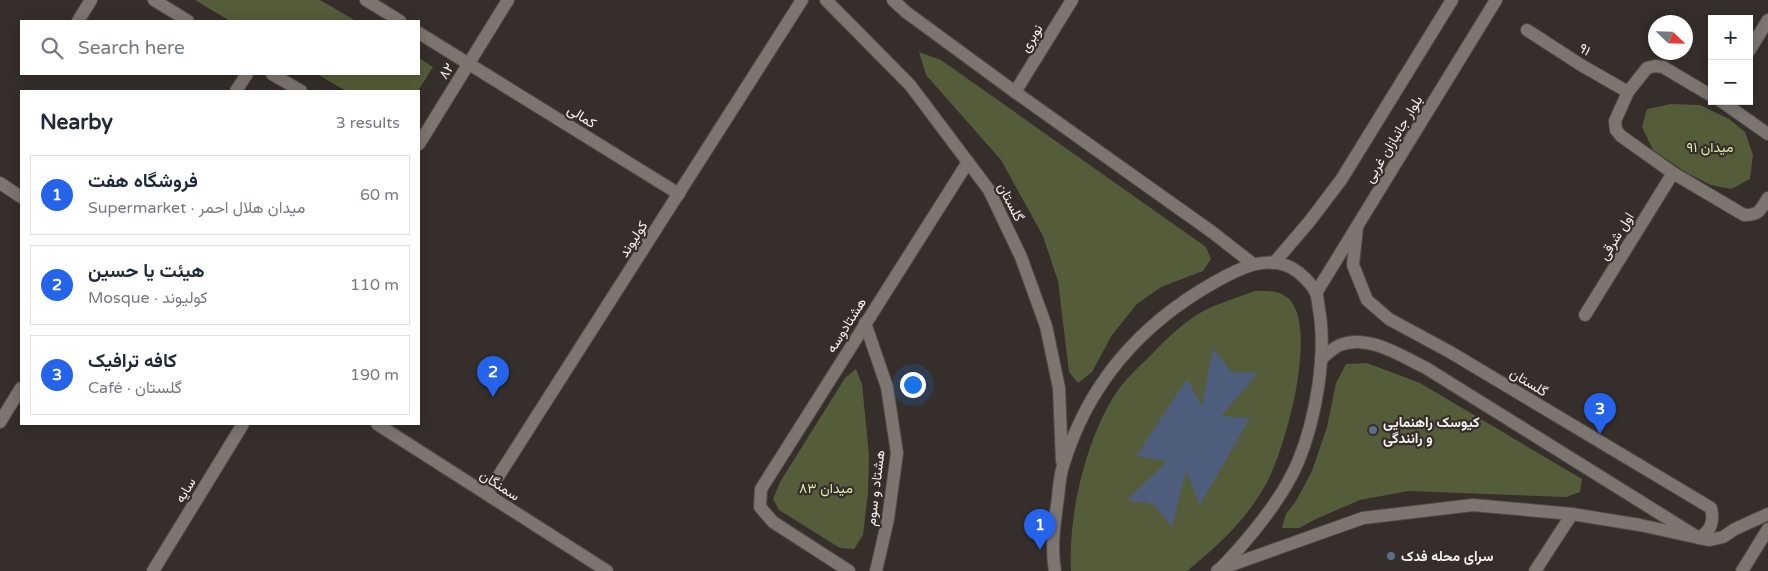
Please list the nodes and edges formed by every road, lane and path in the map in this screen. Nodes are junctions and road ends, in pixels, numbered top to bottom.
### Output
1 (91, 0) edge
2 (154, 0) edge
3 (366, 0) edge
4 (508, 0) edge
5 (802, 0) edge
6 (826, 0) edge
7 (893, 0) edge
8 (1072, 0) edge
9 (1452, 0) edge
10 (1496, 0) edge
11 (79, 20) edge
12 (186, 20) edge
13 (398, 20) edge
14 (1768, 20) edge
15 (1527, 30) dead end
16 (420, 34) edge
17 (1753, 45) edge
18 (468, 64) junction
19 (246, 75) edge
20 (274, 75) edge
21 (237, 90) edge
22 (299, 90) edge
23 (1015, 92) junction
24 (1628, 92) junction
25 (1708, 94) edge
26 (1727, 105) edge
27 (1768, 134) edge
28 (420, 142) edge
29 (968, 162) junction
30 (1673, 173) junction
31 (0, 183) edge
32 (680, 194) junction
33 (20, 196) edge
34 (1768, 198) edge
35 (1357, 227) junction
36 (1274, 263) junction
37 (1253, 264) junction
38 (1316, 293) junction
39 (1585, 315) dead end
40 (865, 322) junction
41 (1321, 359) junction
42 (20, 390) edge
43 (0, 422) edge
44 (242, 425) edge
45 (379, 425) edge
46 (1062, 468) junction
47 (487, 494) junction
48 (1572, 514) junction
49 (1768, 514) edge
50 (1768, 529) edge
51 (1699, 538) junction
52 (1219, 570) edge
53 (153, 571) edge
54 (607, 571) edge
55 (849, 571) edge
56 (876, 571) edge
57 (1055, 571) edge
58 (1535, 571) edge
59 (1742, 571) edge

1 - 11 street
2 - 12 street
3 - 13 street
4 - 18 street
5 - 32 street, کولیوند
6 - 29 street, گلستان
7 - 23 street
8 - 23 street, نوبری
9 - 36 street, بلوار جانبازان غربی
10 - 35 street, بلوار جانبازان غربی
14 - 17 street
15 - 24 street, ۹۱
16 - 18 street, ۸۲
18 - 28 street, ۸۲
18 - 32 street, کمالی
19 - 21 street
20 - 22 street
23 - 37 street
24 - 25 street
24 - 30 street
26 - 27 street
29 - 40 street, هشتادوسه
29 - 46 street, گلستان
30 - 34 street
30 - 39 street, اول شرقی
31 - 33 street
32 - 47 street, کولیوند
35 - 38 street, بلوار جانبازان غربی
35 - 51 street, گلستان
36 - 37 street
36 - 38 street
37 - 46 street
38 - 41 street
40 - 55 street, هشتادوسه
40 - 56 street, هشتاد و سوم
41 - 51 street
41 - 52 street
42 - 43 street
44 - 53 street, سایه
45 - 47 street, سمنگان
46 - 57 street
47 - 54 street, سمنگان
48 - 51 street
48 - 52 street
48 - 58 street
49 - 51 street
50 - 59 street

